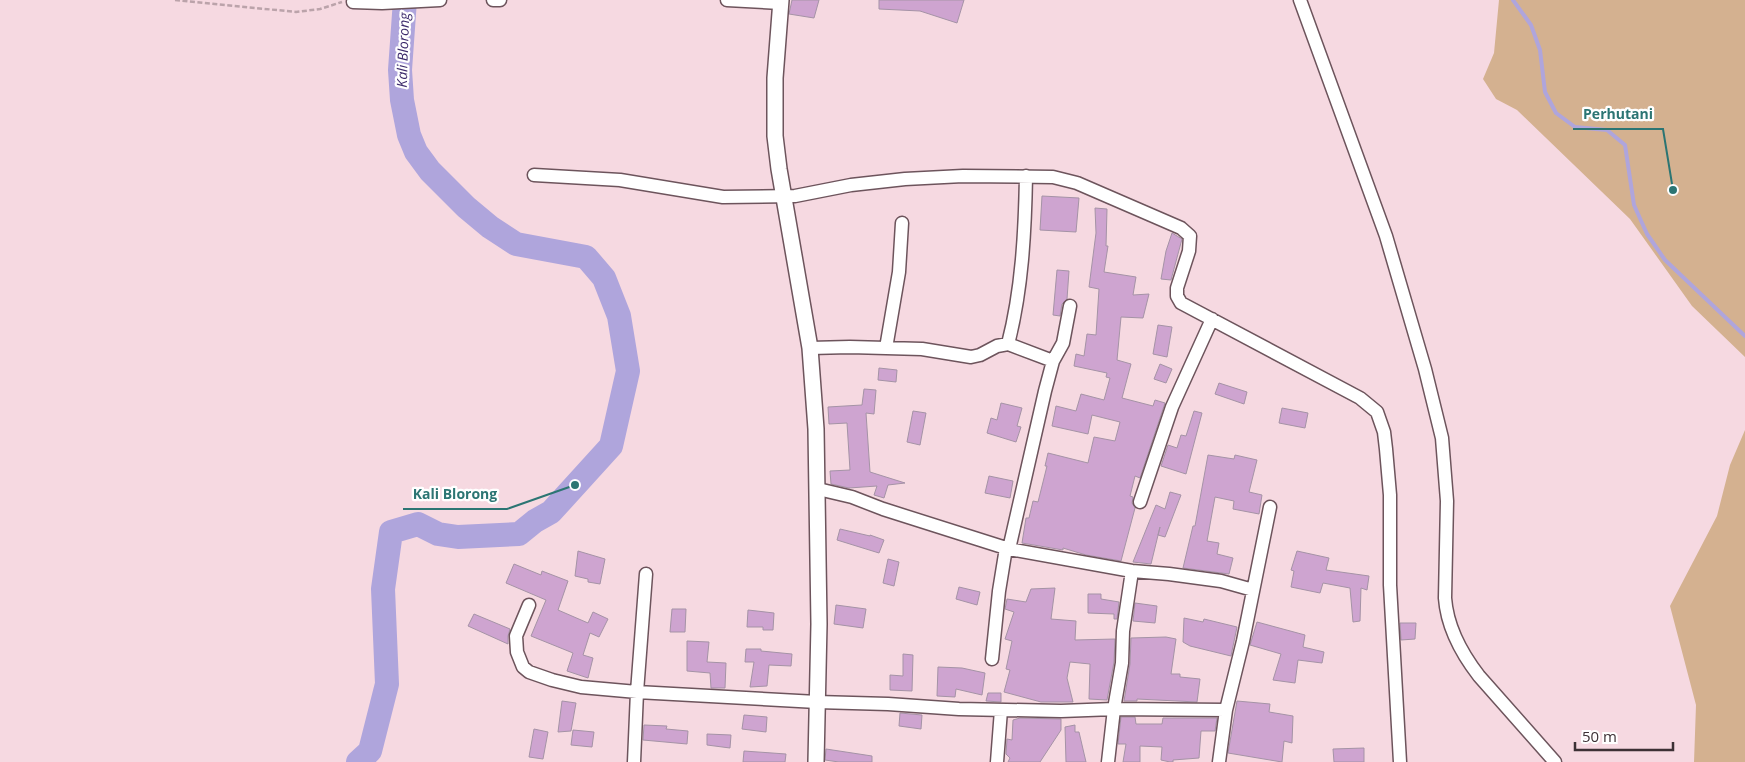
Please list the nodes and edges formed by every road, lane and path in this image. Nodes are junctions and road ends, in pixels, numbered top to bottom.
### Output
1 (175, 0) edge
2 (440, 0) edge
3 (493, 0) edge
4 (500, 0) edge
5 (727, 0) edge
6 (1300, 0) edge
7 (353, 2) joint
8 (780, 2) edge
9 (534, 175) dead end
10 (1026, 176) junction
11 (784, 197) junction
12 (902, 223) dead end
13 (1070, 306) dead end
14 (1212, 318) junction
15 (1008, 344) junction
16 (810, 348) junction
17 (886, 348) junction
18 (1053, 361) junction
19 (818, 490) junction
20 (1140, 502) dead end
21 (1270, 507) dead end
22 (1008, 548) junction
23 (1132, 571) junction
24 (646, 574) dead end
25 (1253, 590) junction
26 (529, 606) dead end
27 (992, 660) dead end
28 (637, 692) junction
29 (816, 702) junction
30 (1114, 709) junction
31 (1001, 710) junction
32 (1226, 710) junction
33 (634, 762) edge
34 (816, 762) edge
35 (997, 762) edge
36 (1108, 762) edge
37 (1219, 762) edge
38 (1400, 762) edge
39 (1555, 762) edge

1 - 7 path
2 - 7 street
3 - 4 street
5 - 8 street
6 - 39 street
8 - 11 street
9 - 11 street
10 - 11 street
10 - 14 street
10 - 15 street
11 - 16 street
12 - 17 street
13 - 18 street
14 - 20 street
14 - 38 street
15 - 17 street
15 - 18 street
16 - 17 street
16 - 19 street
18 - 22 street
19 - 22 street
19 - 29 street
21 - 25 street
22 - 23 street
22 - 27 street
23 - 25 street
23 - 30 street
24 - 28 street
25 - 32 street
26 - 28 street
28 - 29 street
28 - 33 street
29 - 31 street
29 - 34 street
30 - 31 street
30 - 32 street
30 - 36 street
31 - 35 street
32 - 37 street

